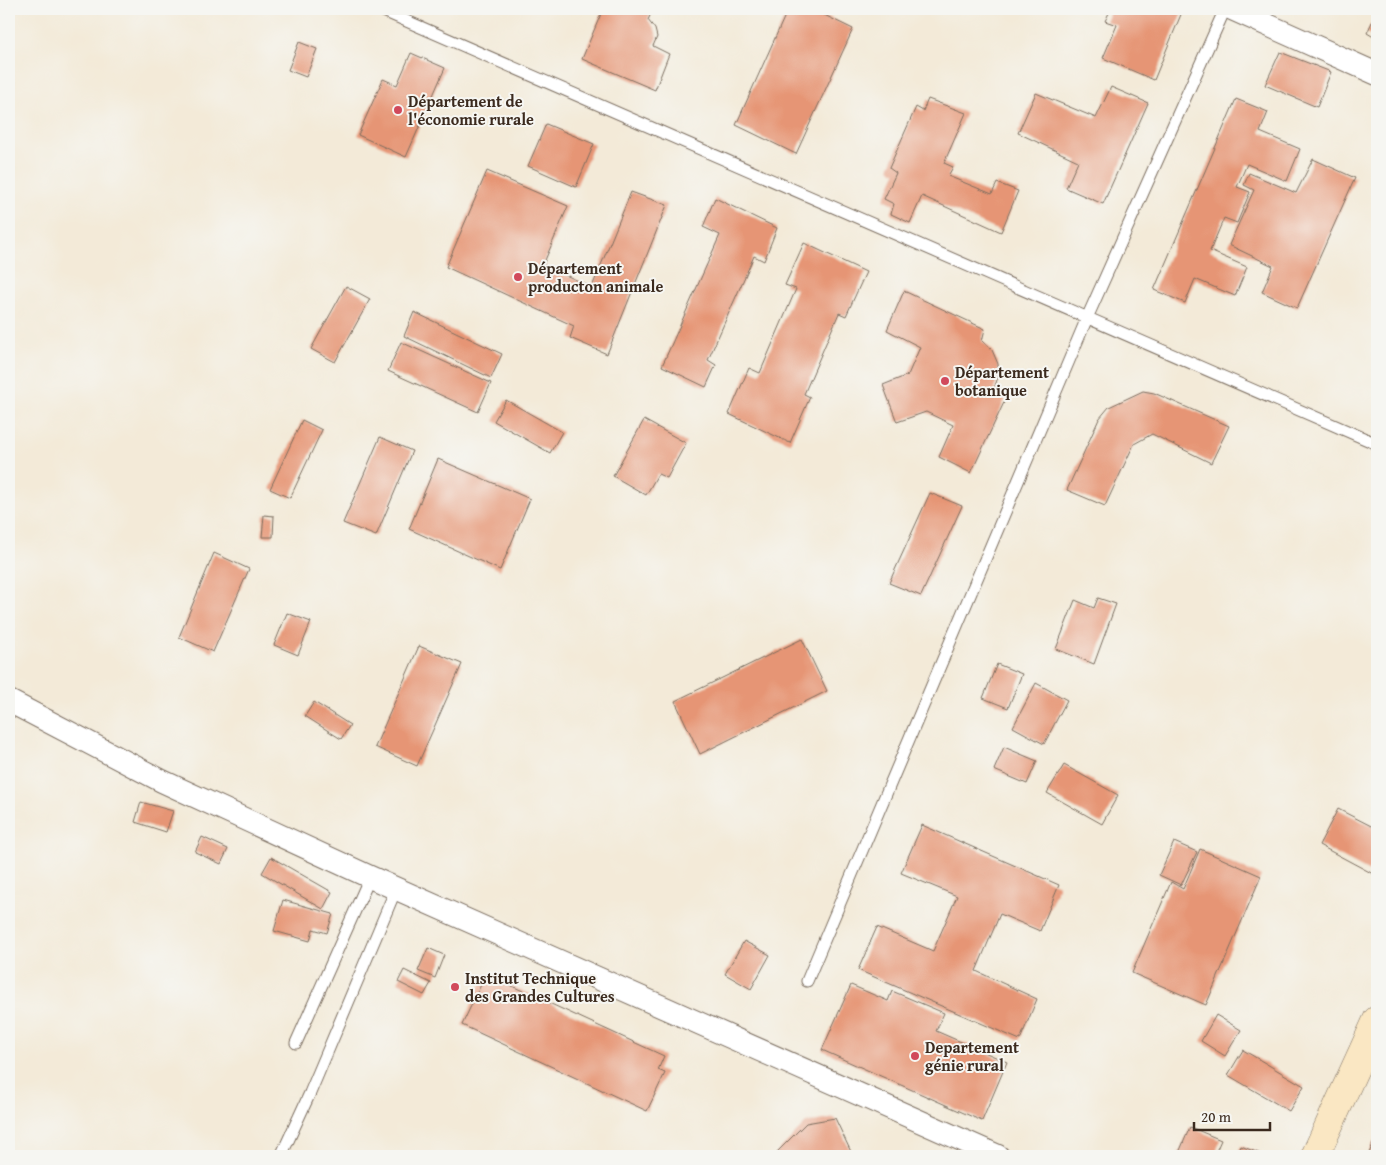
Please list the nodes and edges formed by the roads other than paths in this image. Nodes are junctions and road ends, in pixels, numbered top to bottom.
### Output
1 (379, 9) edge
2 (1225, 9) edge
3 (1232, 9) edge
4 (1377, 74) edge
5 (1087, 318) junction
6 (1377, 444) edge
7 (9, 701) edge
8 (370, 878) junction
9 (396, 889) junction
10 (807, 980) dead end
11 (1377, 1020) edge
12 (296, 1043) dead end
13 (281, 1156) edge
14 (998, 1156) edge
15 (1315, 1156) edge

1 - 5 lane
2 - 5 lane
3 - 4 street
5 - 6 lane
5 - 10 lane
7 - 8 street
8 - 9 street
8 - 12 lane
9 - 13 lane
9 - 14 street
11 - 15 main road

